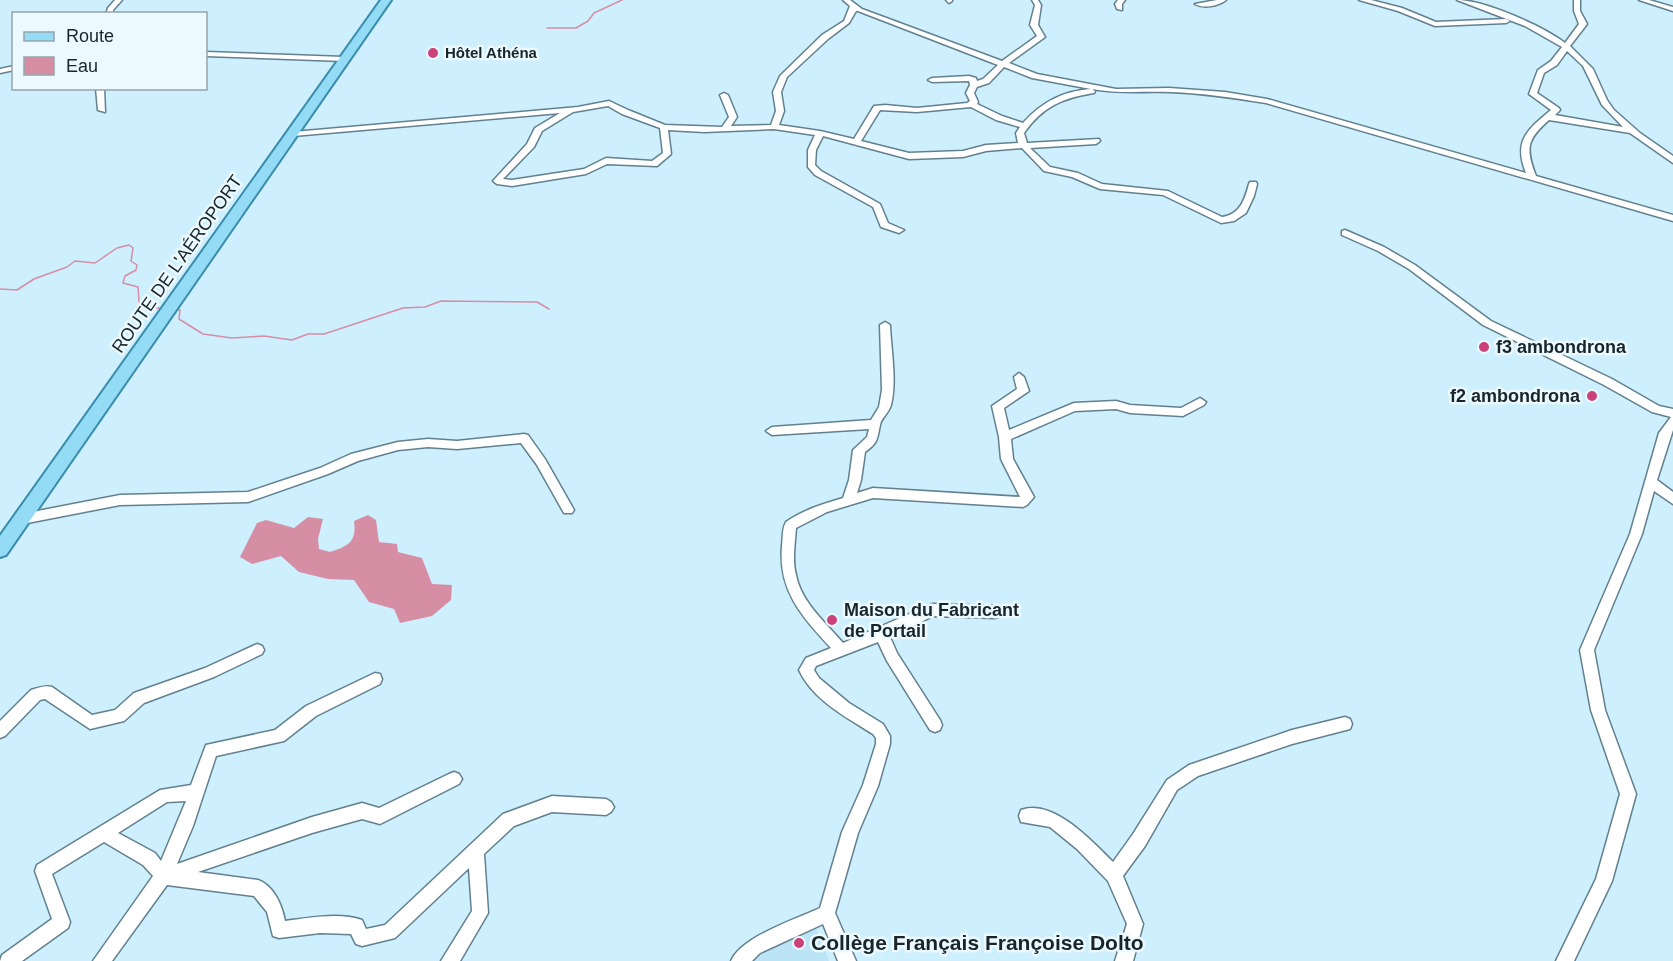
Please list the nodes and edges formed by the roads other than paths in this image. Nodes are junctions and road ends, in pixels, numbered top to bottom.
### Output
1 (119, 0) edge
2 (386, 0) edge
3 (1046, 0) edge
4 (1110, 0) edge
5 (1223, 0) edge
6 (1362, 0) edge
7 (1460, 0) edge
8 (1577, 0) edge
9 (1642, 0) edge
10 (850, 2) edge
11 (1036, 3) edge
12 (1120, 4) edge
13 (1198, 4) dead end
14 (1673, 9) edge
15 (109, 12) edge
16 (1519, 22) junction
17 (1567, 49) junction
18 (207, 54) edge
19 (337, 59) junction
20 (1003, 64) junction
21 (932, 80) dead end
22 (974, 85) junction
23 (100, 90) edge
24 (1116, 91) junction
25 (724, 96) dead end
26 (971, 104) junction
27 (574, 109) junction
28 (102, 110) dead end
29 (1547, 117) junction
30 (1025, 126) junction
31 (664, 127) junction
32 (774, 127) junction
33 (724, 129) junction
34 (1635, 131) junction
35 (820, 133) junction
36 (293, 134) junction
37 (856, 141) junction
38 (1096, 141) dead end
39 (1023, 145) junction
40 (1673, 160) edge
41 (1532, 176) junction
42 (1253, 184) dead end
43 (1673, 219) edge
44 (899, 230) dead end
45 (1345, 233) dead end
46 (885, 325) dead end
47 (1020, 377) dead end
48 (1200, 402) dead end
49 (1673, 413) edge
50 (1673, 420) edge
51 (874, 424) junction
52 (772, 431) dead end
53 (1005, 437) junction
54 (1651, 482) junction
55 (849, 499) junction
56 (1673, 499) edge
57 (568, 510) dead end
58 (22, 519) junction
59 (0, 550) edge
60 (995, 612) dead end
61 (882, 634) junction
62 (257, 650) dead end
63 (841, 650) junction
64 (375, 679) dead end
65 (1345, 724) dead end
66 (935, 725) dead end
67 (0, 731) edge
68 (454, 779) dead end
69 (197, 792) junction
70 (606, 807) dead end
71 (1027, 816) dead end
72 (103, 833) junction
73 (476, 851) junction
74 (1114, 875) junction
75 (163, 876) junction
76 (827, 913) junction
77 (8, 961) edge
78 (102, 961) edge
79 (450, 961) edge
80 (740, 961) edge
81 (847, 961) edge
82 (1124, 961) edge
83 (1565, 961) edge

1 - 15 street
2 - 19 main road, ROUTE DE L'AÉROPORT
3 - 11 street
4 - 12 street
5 - 13 street
6 - 16 street
7 - 16 street
8 - 17 street
9 - 14 street
10 - 20 street
10 - 32 street
11 - 20 street
16 - 17 street
17 - 29 street
17 - 34 street
18 - 19 street
19 - 36 main road, ROUTE DE L'AÉROPORT
20 - 22 street
20 - 24 street
21 - 22 street
22 - 26 street
23 - 28 street
24 - 30 street
24 - 41 street
25 - 33 street
26 - 30 street
26 - 37 street
27 - 31 street
27 - 31 street
27 - 36 street
29 - 34 street
29 - 41 street
30 - 39 street
31 - 33 street
32 - 33 street
32 - 35 street
34 - 40 street
35 - 37 street
35 - 44 street
36 - 58 main road, ROUTE DE L'AÉROPORT
37 - 39 street
38 - 39 street
39 - 42 street
41 - 43 street
45 - 49 street
46 - 51 street
47 - 53 street
48 - 53 street
50 - 54 street
51 - 52 street
51 - 55 street
53 - 55 street
54 - 56 street
54 - 83 street
55 - 63 street
57 - 58 street
58 - 59 main road, ROUTE DE L'AÉROPORT
60 - 61 street
61 - 63 street
61 - 66 street
62 - 67 street
63 - 76 street
64 - 69 street
65 - 74 street
68 - 75 street
69 - 72 street
69 - 75 street
70 - 73 street
71 - 74 street
72 - 75 street
72 - 77 street
73 - 75 street
73 - 79 street
74 - 82 street
75 - 78 street
76 - 80 street
76 - 81 street

